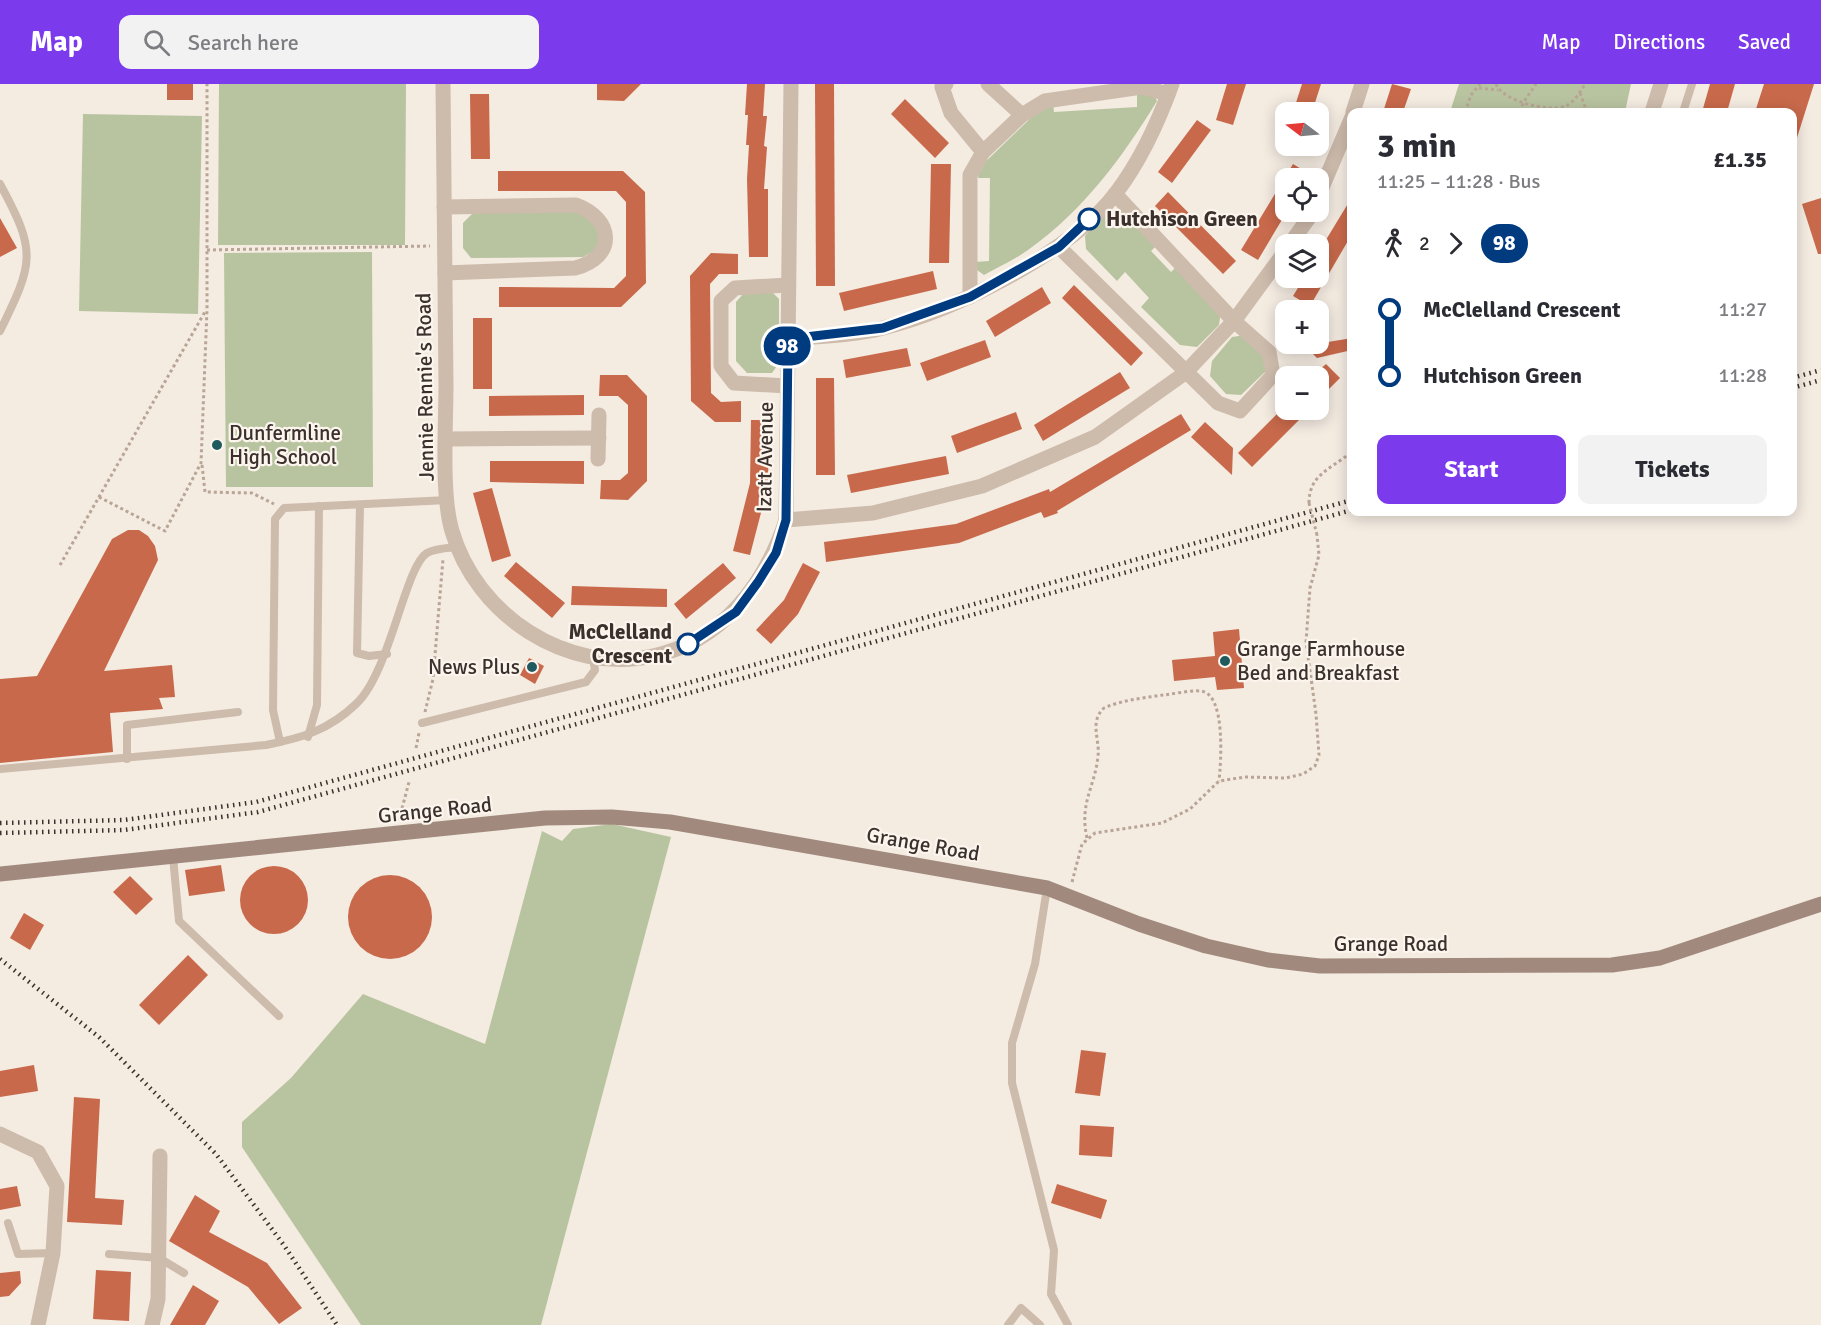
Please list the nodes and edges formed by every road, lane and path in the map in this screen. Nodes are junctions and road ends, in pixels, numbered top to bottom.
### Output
1 (207, 84) edge
2 (443, 84) edge
3 (791, 84) edge
4 (946, 84) edge
5 (988, 84) edge
6 (1362, 84) edge
7 (1480, 84) edge
8 (1496, 84) edge
9 (1536, 84) edge
10 (1585, 84) edge
11 (1661, 84) edge
12 (1692, 84) edge
13 (1477, 88) junction
14 (1170, 89) edge
15 (1498, 90) junction
16 (1580, 93) junction
17 (1523, 103) junction
18 (1354, 108) edge
19 (1467, 108) edge
20 (1522, 108) edge
21 (1586, 108) edge
22 (1653, 108) edge
23 (1684, 108) edge
24 (1022, 115) junction
25 (1347, 129) edge
26 (983, 152) junction
27 (1329, 171) edge
28 (0, 184) edge
29 (1115, 194) junction
30 (444, 207) junction
31 (445, 246) junction
32 (1059, 247) junction
33 (207, 250) junction
34 (1275, 265) edge
35 (445, 273) junction
36 (788, 285) junction
37 (970, 297) junction
38 (207, 309) junction
39 (1234, 321) junction
40 (0, 331) edge
41 (788, 339) junction
42 (1185, 373) junction
43 (787, 386) junction
44 (599, 415) dead end
45 (599, 438) junction
46 (446, 439) junction
47 (1347, 456) edge
48 (598, 459) dead end
49 (201, 463) junction
50 (99, 497) junction
51 (448, 500) junction
52 (360, 505) junction
53 (319, 506) junction
54 (284, 508) junction
55 (786, 520) junction
56 (458, 547) junction
57 (439, 549) junction
58 (60, 565) dead end
59 (387, 654) junction
60 (593, 658) junction
61 (238, 712) dead end
62 (422, 723) junction
63 (308, 737) junction
64 (280, 742) junction
65 (416, 748) dead end
66 (127, 759) junction
67 (0, 769) edge
68 (1219, 781) junction
69 (409, 783) dead end
70 (398, 822) dead end
71 (1087, 838) junction
72 (173, 857) junction
73 (0, 874) edge
74 (1047, 888) junction
75 (1069, 896) junction
76 (1821, 904) edge
77 (279, 1016) dead end
78 (0, 1134) edge
79 (160, 1156) dead end
80 (8, 1223) dead end
81 (53, 1253) junction
82 (109, 1254) dead end
83 (159, 1258) junction
84 (184, 1273) dead end
85 (38, 1325) edge
86 (152, 1325) edge
87 (1008, 1325) edge
88 (1040, 1325) edge
89 (1068, 1325) edge

1 - 33 path
2 - 30 street, Jennie Rennie's Road
3 - 36 street, Izatt Avenue
4 - 26 street
5 - 24 street
6 - 18 street
7 - 13 path
8 - 15 path
9 - 17 path
10 - 16 path
11 - 22 street
12 - 23 lane
13 - 15 path
13 - 19 path
14 - 24 street
14 - 29 street
15 - 17 path
16 - 17 path
16 - 21 path
17 - 20 path
24 - 26 street
25 - 27 street
26 - 37 street
28 - 40 lane
29 - 32 street
29 - 39 street
30 - 31 street, Jennie Rennie's Road
30 - 35 street, Jennie Rennie's Road
31 - 33 path
31 - 35 street, Jennie Rennie's Road
32 - 37 street
32 - 42 street
33 - 38 path
34 - 39 street
35 - 46 street, Jennie Rennie's Road
36 - 41 street, Izatt Avenue
36 - 43 street
37 - 41 street
38 - 49 path
38 - 50 path
39 - 42 street
39 - 42 street
41 - 43 street, Izatt Avenue
42 - 55 street
43 - 55 street, Izatt Avenue
44 - 45 street
45 - 46 street
45 - 48 street
46 - 51 street, Jennie Rennie's Road
47 - 68 path, bridge
49 - 50 path
49 - 54 path
50 - 58 path
51 - 52 lane
51 - 56 street, Izatt Avenue
52 - 53 lane
52 - 59 lane
53 - 54 lane
53 - 63 lane
54 - 64 lane
55 - 60 street, Izatt Avenue
56 - 57 lane
56 - 60 street, Izatt Avenue
57 - 59 lane
57 - 62 path
59 - 63 lane
60 - 62 lane
61 - 66 lane
62 - 65 path
63 - 64 lane
64 - 66 lane
66 - 67 lane
68 - 71 path
68 - 71 path
69 - 70 path
71 - 75 path
72 - 73 street, Grange Road
72 - 74 street, Grange Road
72 - 77 lane
74 - 75 street, Grange Road
74 - 89 lane
75 - 76 street, Grange Road
78 - 81 street
79 - 83 street
80 - 81 lane
81 - 85 street
82 - 83 lane
83 - 84 lane
83 - 86 street
87 - 88 lane

